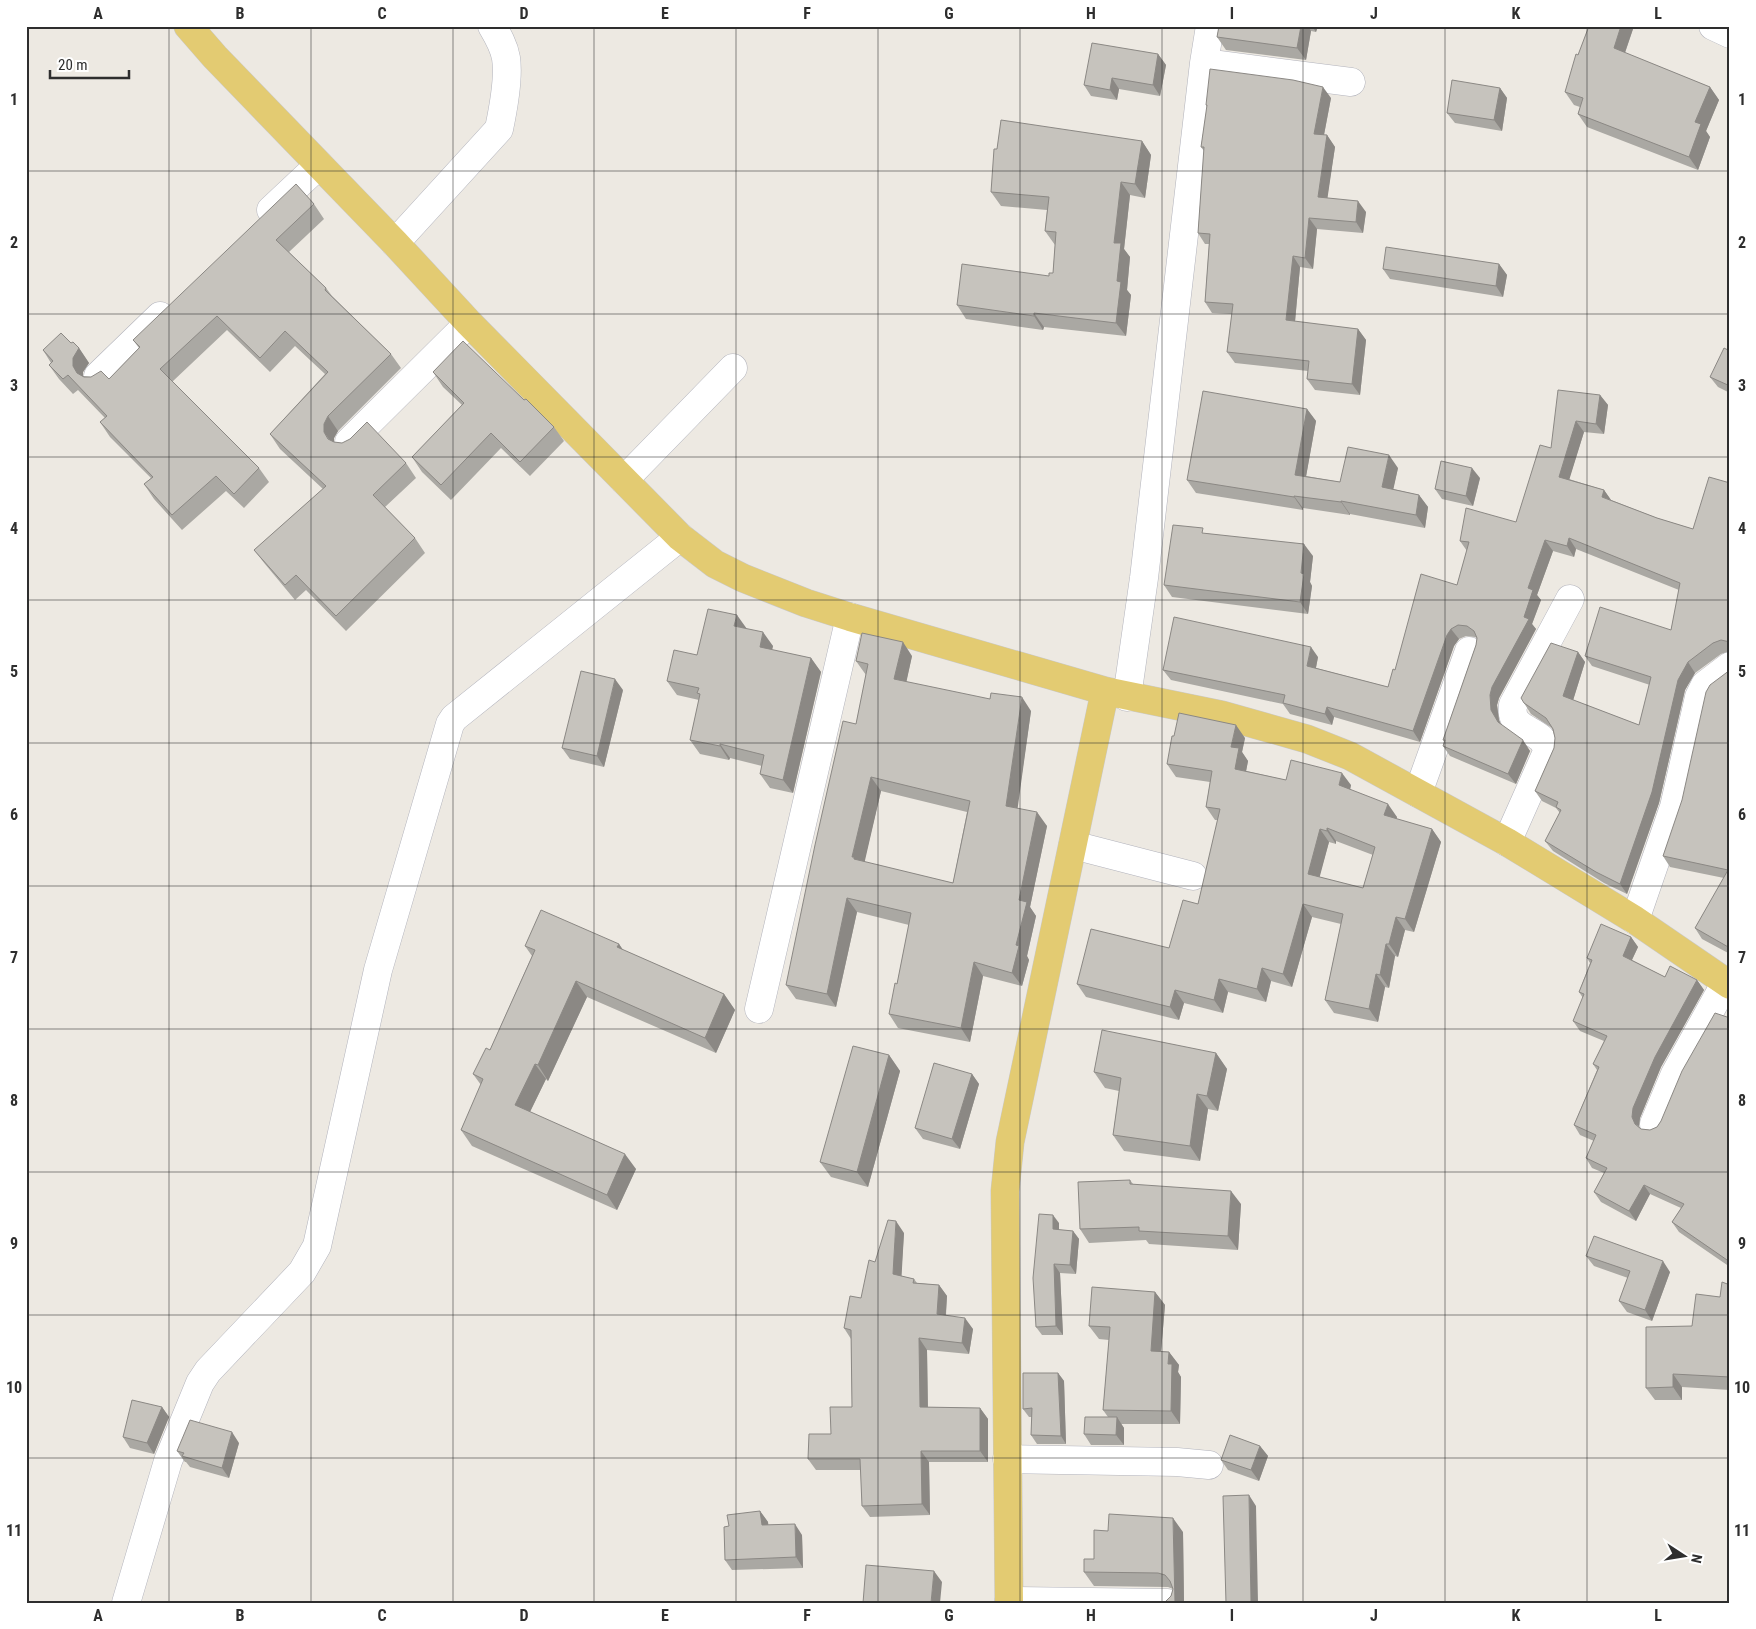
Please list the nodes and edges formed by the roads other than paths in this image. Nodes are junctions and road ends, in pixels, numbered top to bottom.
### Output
1 (188, 26) edge
2 (492, 26) edge
3 (1210, 26) edge
4 (1713, 26) edge
5 (1730, 34) edge
6 (1204, 63) junction
7 (1351, 82) dead end
8 (318, 165) junction
9 (254, 226) edge
10 (395, 243) junction
11 (176, 301) edge
12 (469, 322) junction
13 (733, 368) dead end
14 (98, 376) edge
15 (348, 442) edge
16 (624, 480) junction
17 (680, 537) junction
18 (1570, 599) dead end
19 (850, 617) junction
20 (1469, 652) dead end
21 (1730, 666) edge
22 (1116, 694) junction
23 (1418, 793) junction
24 (1507, 842) junction
25 (1073, 846) junction
26 (1193, 876) dead end
27 (1635, 920) junction
28 (1728, 983) edge
29 (759, 1009) dead end
30 (1654, 1124) dead end
31 (1007, 1459) junction
32 (1209, 1465) dead end
33 (1009, 1602) edge
34 (126, 1603) edge
35 (1167, 1603) edge

1 - 8 main road
2 - 10 street
3 - 6 street
4 - 5 street
6 - 7 street
6 - 22 street
8 - 9 street
8 - 10 main road
10 - 12 main road
11 - 14 street
12 - 15 street
12 - 16 main road
13 - 16 street
16 - 17 main road
17 - 19 main road
17 - 34 street
18 - 24 street
19 - 22 main road
19 - 29 street
20 - 23 street
21 - 27 street
22 - 23 main road
22 - 25 main road
23 - 24 main road
24 - 27 main road
25 - 26 street
25 - 31 main road
27 - 28 main road
28 - 30 street
31 - 32 street
31 - 33 main road
33 - 35 street

